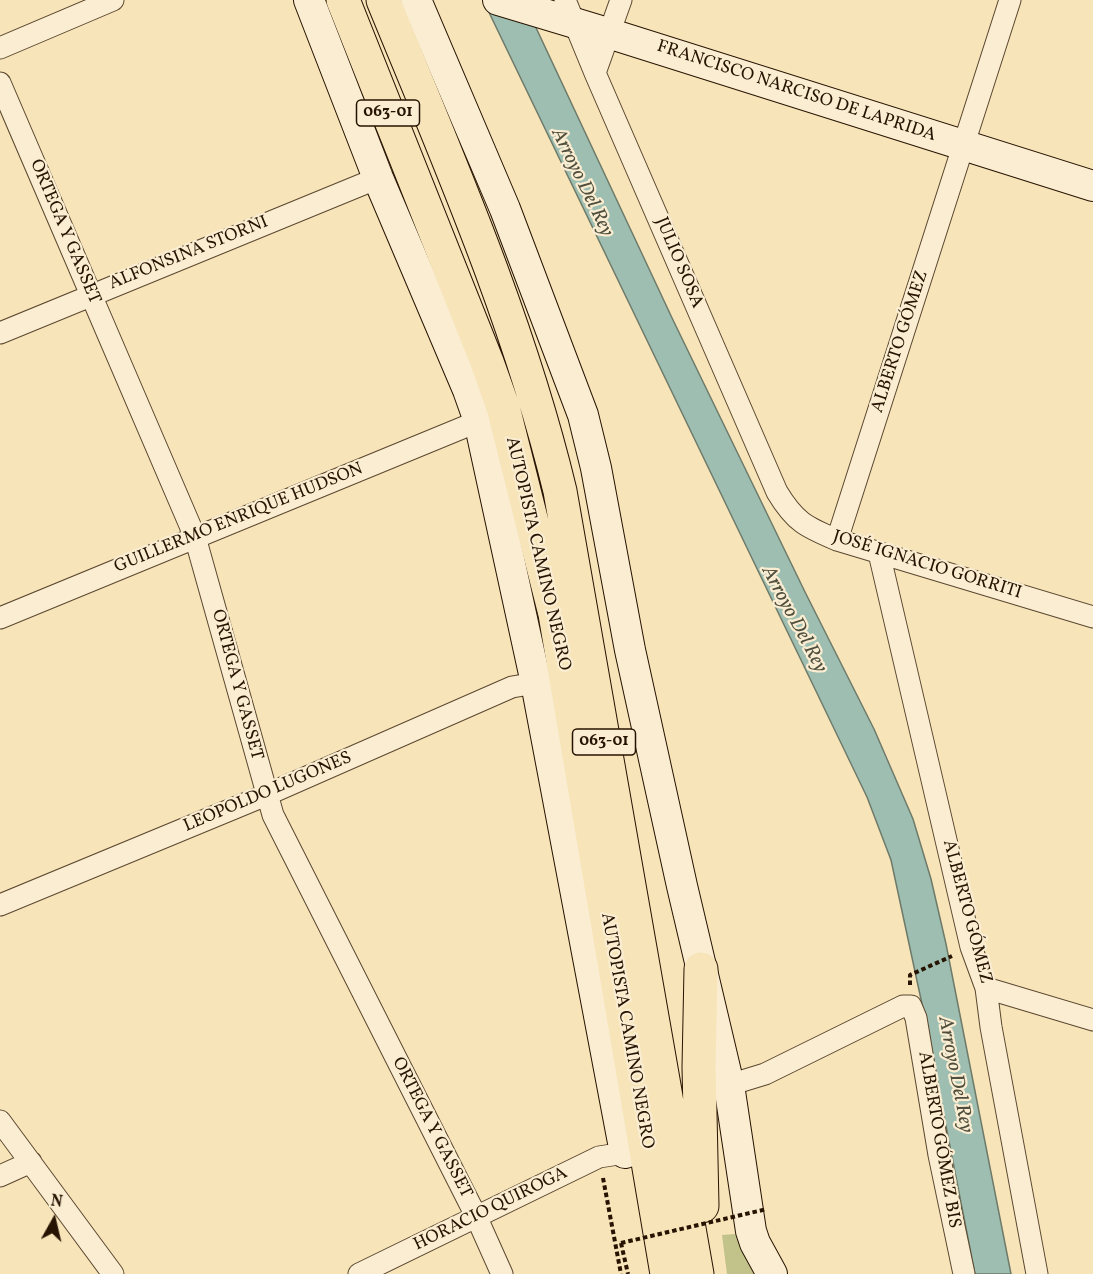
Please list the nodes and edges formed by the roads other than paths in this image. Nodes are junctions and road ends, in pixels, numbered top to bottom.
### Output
1 (113, 0) edge
2 (309, 0) edge
3 (343, 0) edge
4 (383, 0) edge
5 (416, 0) edge
6 (498, 0) edge
7 (621, 0) edge
8 (1010, 0) edge
9 (561, 12) edge
10 (611, 33) junction
11 (0, 48) edge
12 (595, 73) junction
13 (0, 83) edge
14 (964, 145) junction
15 (378, 178) junction
16 (1093, 186) edge
17 (90, 294) junction
18 (0, 333) edge
19 (479, 421) junction
20 (777, 492) joint
21 (195, 537) junction
22 (837, 540) junction
23 (879, 553) junction
24 (1093, 617) edge
25 (0, 618) edge
26 (536, 683) junction
27 (266, 795) junction
28 (0, 905) edge
29 (701, 969) junction
30 (986, 988) junction
31 (1093, 1020) edge
32 (729, 1085) junction
33 (0, 1121) edge
34 (612, 1155) junction
35 (31, 1162) junction
36 (0, 1176) edge
37 (476, 1216) junction
38 (113, 1274) edge
39 (359, 1274) edge
40 (502, 1274) edge
41 (652, 1274) edge
42 (667, 1274) edge
43 (697, 1274) edge
44 (704, 1274) edge
45 (772, 1274) edge
46 (964, 1274) edge
47 (1037, 1274) edge

1 - 11 street
2 - 15 street
3 - 42 highway, AUTOPISTA CAMINO NEGRO / 063-01
4 - 43 highway, AUTOPISTA CAMINO NEGRO / 063-01
5 - 29 street
6 - 9 street, FRANCISCO NARCISO DE LAPRIDA
7 - 10 street
8 - 14 street, ALBERTO GÓMEZ
9 - 10 street, FRANCISCO NARCISO DE LAPRIDA
9 - 12 street, JULIO SOSA
10 - 12 street
10 - 14 street, FRANCISCO NARCISO DE LAPRIDA
12 - 20 street, JULIO SOSA
13 - 17 street, ORTEGA Y GASSET
14 - 16 street, FRANCISCO NARCISO DE LAPRIDA
14 - 22 street, ALBERTO GÓMEZ
15 - 17 street, ALFONSINA STORNI
15 - 19 street
17 - 18 street, ALFONSINA STORNI
17 - 21 street, ORTEGA Y GASSET
19 - 21 street, GUILLERMO ENRIQUE HUDSON
19 - 26 street
20 - 22 street, JOSÉ IGNACIO GORRITI
21 - 25 street, GUILLERMO ENRIQUE HUDSON
21 - 27 street, ORTEGA Y GASSET
22 - 23 street, JOSÉ IGNACIO GORRITI
23 - 24 street, JOSÉ IGNACIO GORRITI
23 - 30 street, ALBERTO GÓMEZ
26 - 27 street, LEOPOLDO LUGONES
26 - 34 street
27 - 28 street, LEOPOLDO LUGONES
27 - 37 street, ORTEGA Y GASSET
29 - 32 street
29 - 44 highway
30 - 31 street
30 - 47 street, ALBERTO GÓMEZ
32 - 45 street
32 - 46 street, ALBERTO GÓMEZ BIS
33 - 35 street
34 - 37 street, HORACIO QUIROGA
34 - 41 highway
35 - 36 street
35 - 38 street
37 - 39 street, HORACIO QUIROGA
37 - 40 street, ORTEGA Y GASSET

